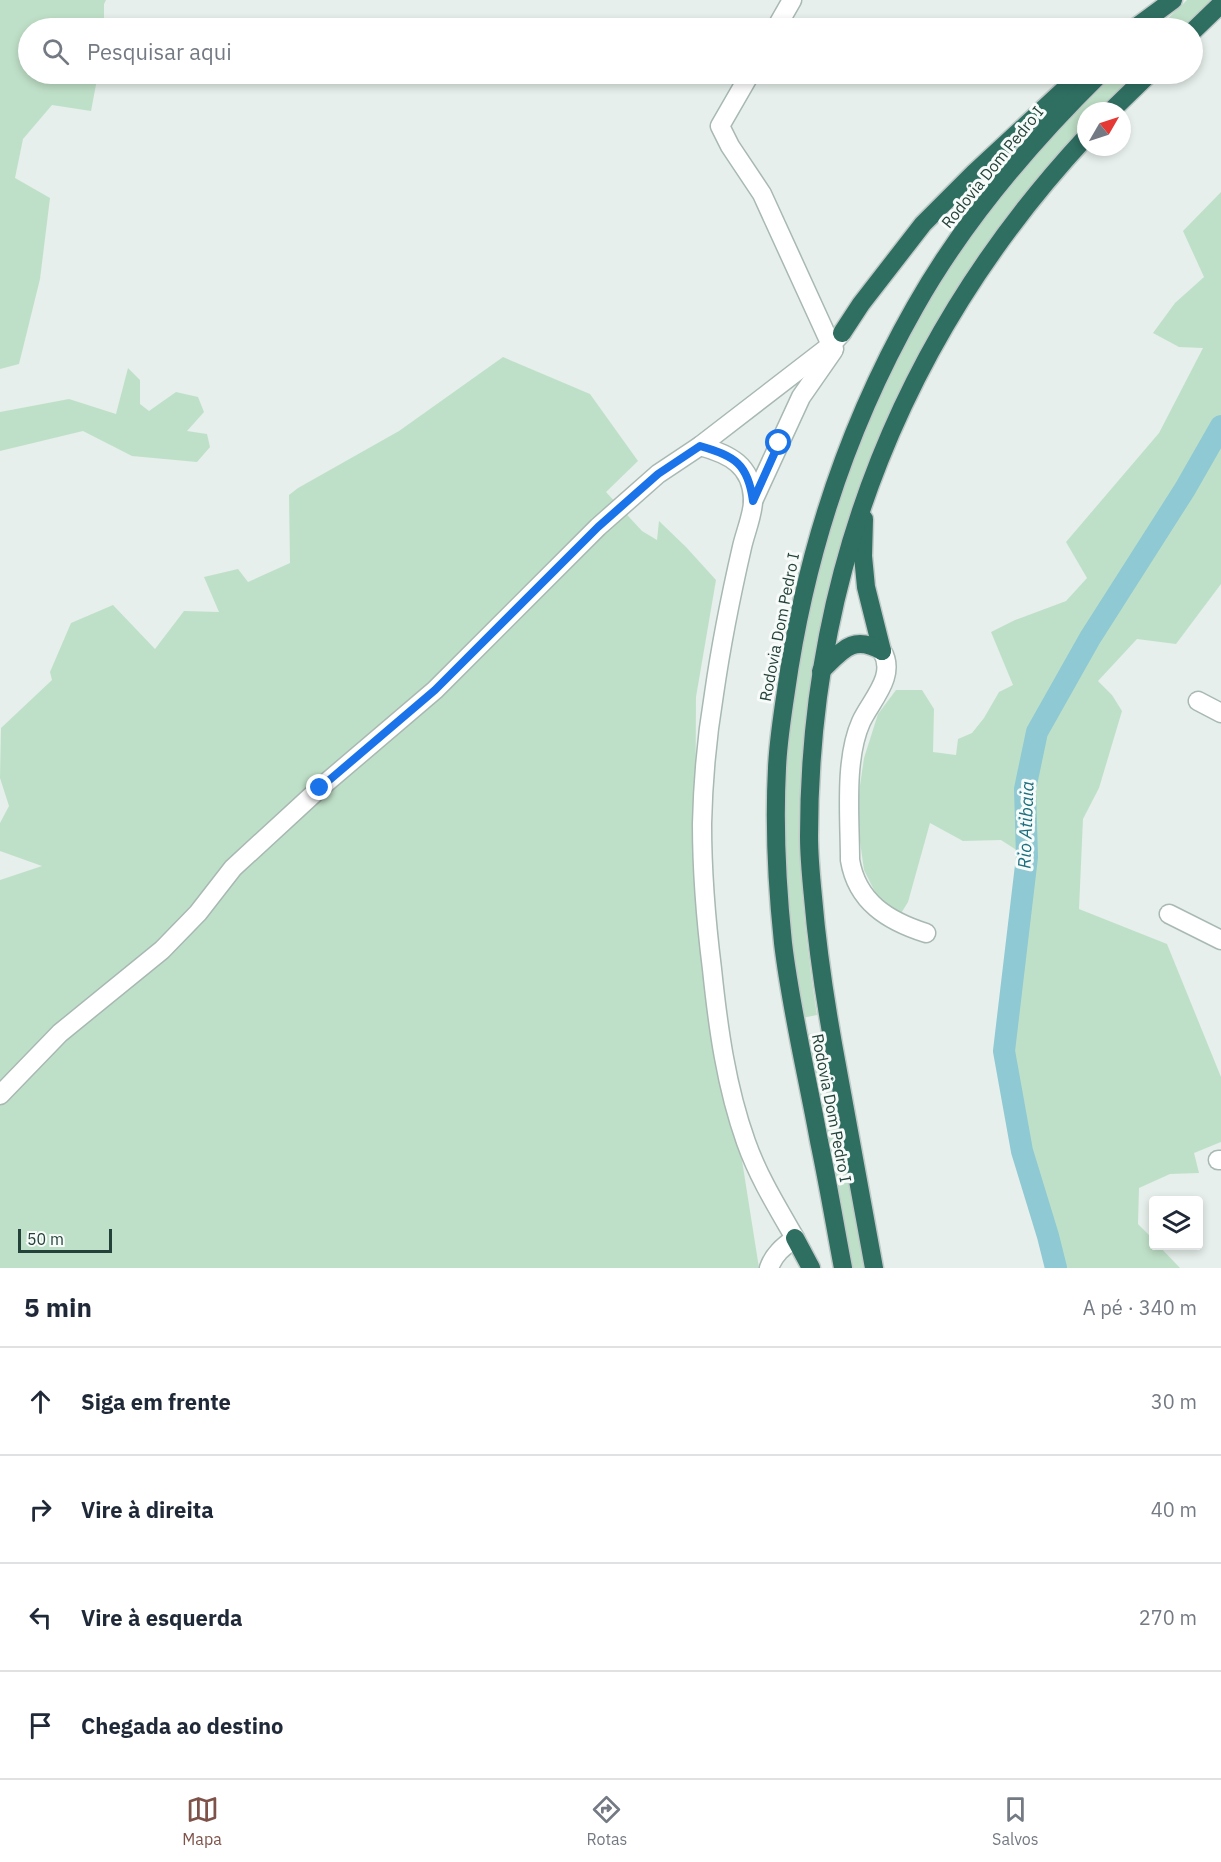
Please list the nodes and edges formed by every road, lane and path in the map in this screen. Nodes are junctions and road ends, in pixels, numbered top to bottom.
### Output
1 (792, 0) edge
2 (1173, 0) edge
3 (1221, 4) edge
4 (782, 18) edge
5 (1149, 18) edge
6 (1155, 18) edge
7 (1203, 21) edge
8 (744, 84) edge
9 (1070, 84) edge
10 (1090, 84) edge
11 (1139, 84) edge
12 (1120, 102) edge
13 (1077, 147) edge
14 (836, 342) junction
15 (700, 446) junction
16 (864, 500) junction
17 (753, 501) junction
18 (882, 651) junction
19 (821, 671) junction
20 (1198, 701) dead end
21 (1221, 713) edge
22 (1169, 914) dead end
23 (926, 933) dead end
24 (1221, 939) edge
25 (0, 1095) edge
26 (795, 1238) junction
27 (769, 1268) edge
28 (811, 1268) edge
29 (843, 1268) edge
30 (874, 1268) edge

1 - 4 street
2 - 5 highway
2 - 6 highway
3 - 7 highway
8 - 14 street
9 - 14 highway
10 - 29 highway, Rodovia Dom Pedro I
11 - 12 highway
13 - 16 highway, Rodovia Dom Pedro I
14 - 15 street
14 - 17 street
15 - 17 street
15 - 25 street
16 - 18 highway
16 - 19 highway, Rodovia Dom Pedro I
17 - 26 street
18 - 19 highway
18 - 23 street
19 - 30 highway, Rodovia Dom Pedro I
20 - 21 street
22 - 24 street
26 - 27 street
26 - 28 highway

